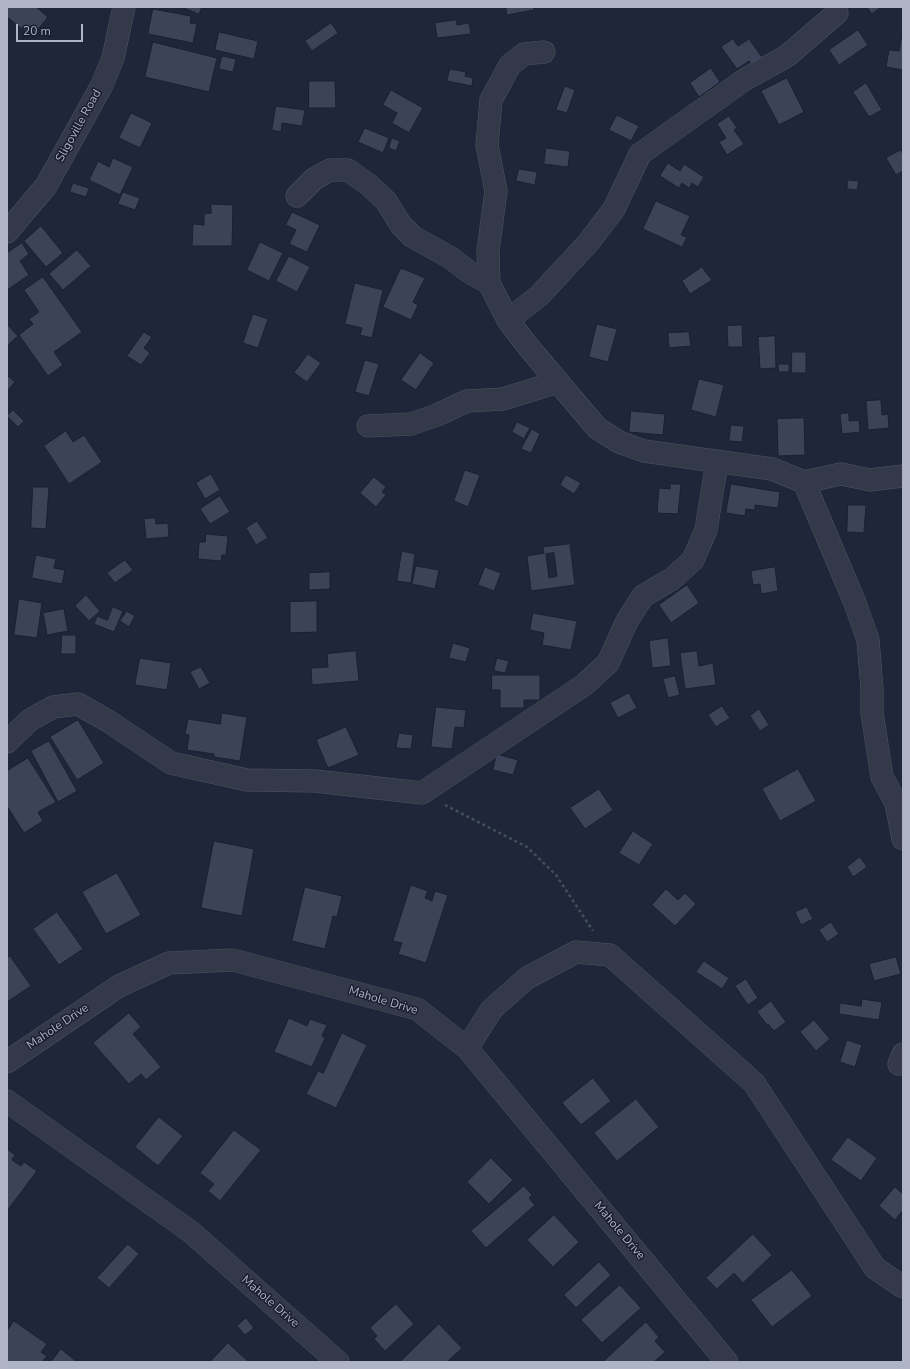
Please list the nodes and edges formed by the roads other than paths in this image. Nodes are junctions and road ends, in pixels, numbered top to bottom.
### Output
1 (124, 7) edge
2 (837, 13) dead end
3 (544, 52) dead end
4 (298, 196) dead end
5 (7, 232) edge
6 (489, 283) junction
7 (508, 320) junction
8 (558, 382) junction
9 (368, 426) dead end
10 (717, 462) junction
11 (903, 476) edge
12 (804, 482) junction
13 (7, 742) edge
14 (903, 839) edge
15 (467, 1048) junction
16 (7, 1062) edge
17 (7, 1101) edge
18 (903, 1287) edge
19 (338, 1362) edge
20 (727, 1362) edge

1 - 5 street, Sligoville Road
2 - 7 street
3 - 6 street
4 - 6 street
6 - 7 street
7 - 8 street
8 - 9 street
8 - 10 street
10 - 12 street
10 - 13 street
11 - 12 street
12 - 14 street
15 - 16 street, Mahole Drive
15 - 18 street
15 - 20 street, Mahole Drive
17 - 19 street, Mahole Drive

